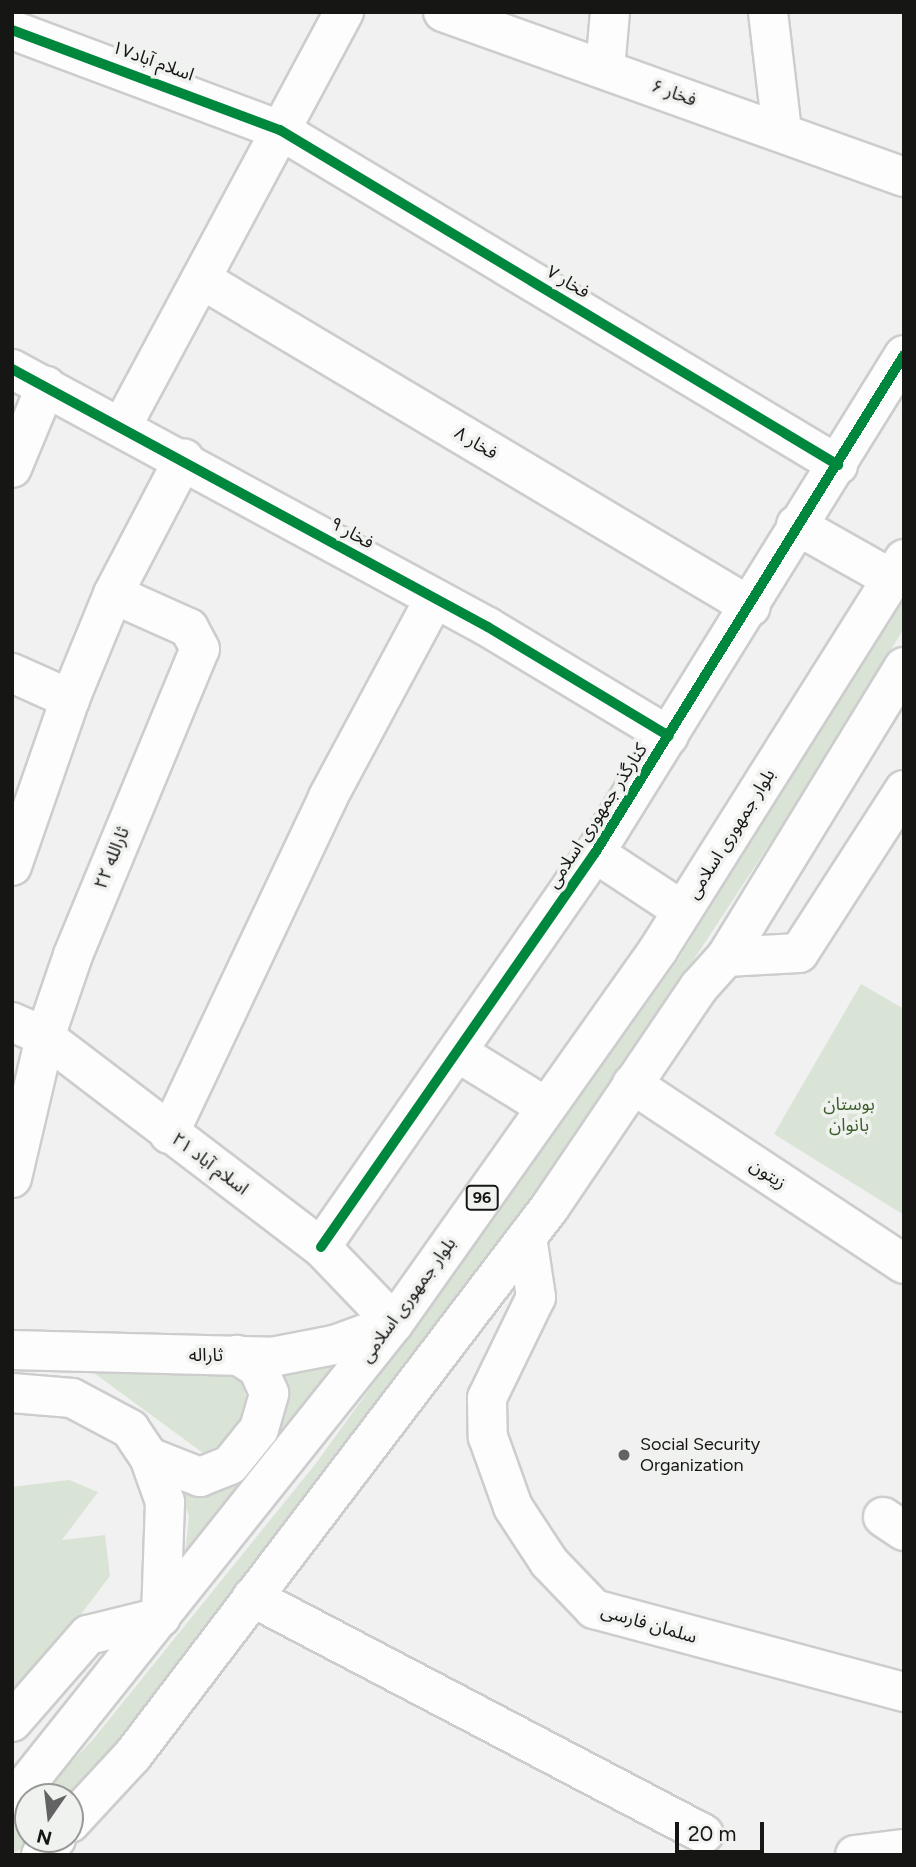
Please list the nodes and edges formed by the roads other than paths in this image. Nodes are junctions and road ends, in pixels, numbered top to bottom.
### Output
1 (344, 12) edge
2 (443, 12) edge
3 (610, 12) edge
4 (768, 12) edge
5 (17, 24) edge
6 (605, 69) junction
7 (280, 130) junction
8 (782, 132) junction
9 (904, 177) edge
10 (201, 279) junction
11 (904, 355) edge
12 (12, 369) edge
13 (46, 386) junction
14 (122, 426) junction
15 (184, 458) junction
16 (838, 465) junction
17 (12, 468) edge
18 (796, 526) junction
19 (898, 569) edge
20 (113, 594) junction
21 (434, 599) junction
22 (751, 607) junction
23 (904, 667) edge
24 (12, 673) edge
25 (70, 699) junction
26 (669, 736) junction
27 (904, 790) edge
28 (595, 853) junction
29 (12, 866) edge
30 (682, 911) junction
31 (726, 957) junction
32 (28, 1030) edge
33 (457, 1052) junction
34 (632, 1084) junction
35 (546, 1107) junction
36 (169, 1134) junction
37 (12, 1178) edge
38 (527, 1237) junction
39 (321, 1247) junction
40 (904, 1264) edge
41 (394, 1323) junction
42 (12, 1350) edge
43 (237, 1355) junction
44 (12, 1393) edge
45 (149, 1457) junction
46 (252, 1597) junction
47 (160, 1617) junction
48 (904, 1692) edge
49 (12, 1722) edge
50 (12, 1802) edge
51 (84, 1808) edge
52 (704, 1834) dead end
53 (904, 1849) edge
54 (855, 1855) edge

1 - 7 street
2 - 6 street, فخار ۶
3 - 6 street
4 - 8 street
5 - 7 street, اسلام آباد۱۷
6 - 8 street, فخار ۶
7 - 10 street
7 - 16 street, فخار ۷
8 - 9 street, فخار ۶
10 - 14 street
10 - 22 street, فخار ۸
11 - 16 street, کنارگذر جمهوری اسلامی
12 - 13 street, فخار ۹
13 - 14 street, فخار ۹
13 - 17 street
14 - 15 street, فخار ۹
15 - 20 street
15 - 21 street, فخار ۹
16 - 18 street, کنارگذر جمهوری اسلامی
18 - 19 street
18 - 22 street, کنارگذر جمهوری اسلامی
19 - 30 street, بلوار جمهوری اسلامی / 96
20 - 25 street
20 - 32 street, ثارالله ۲۲
21 - 26 street, فخار ۹
21 - 36 street
22 - 26 street, کنارگذر جمهوری اسلامی
23 - 31 street
24 - 25 street
25 - 29 street
26 - 28 street, کنارگذر جمهوری اسلامی
27 - 31 street
28 - 30 street
28 - 33 street, کنارگذر جمهوری اسلامی
30 - 35 street, بلوار جمهوری اسلامی / 96
31 - 34 street
32 - 36 street, اسلام آباد ۲۱
32 - 37 street, ثارالله ۲۲
33 - 35 street
33 - 39 street, کنارگذر جمهوری اسلامی
34 - 38 street
34 - 40 street, زیتون
35 - 41 street, بلوار جمهوری اسلامی / 96
36 - 39 street, اسلام آباد ۲۱
38 - 46 street
38 - 48 street, سلمان فارسی
39 - 41 street, اسلام آباد ۲۱
41 - 43 street, ثاراله
41 - 47 street, بلوار جمهوری اسلامی / 96
42 - 43 street, ثاراله
43 - 45 street
44 - 45 street
45 - 47 street
46 - 51 street
46 - 52 street
47 - 49 street
47 - 50 street, بلوار جمهوری اسلامی / 96
53 - 54 street

